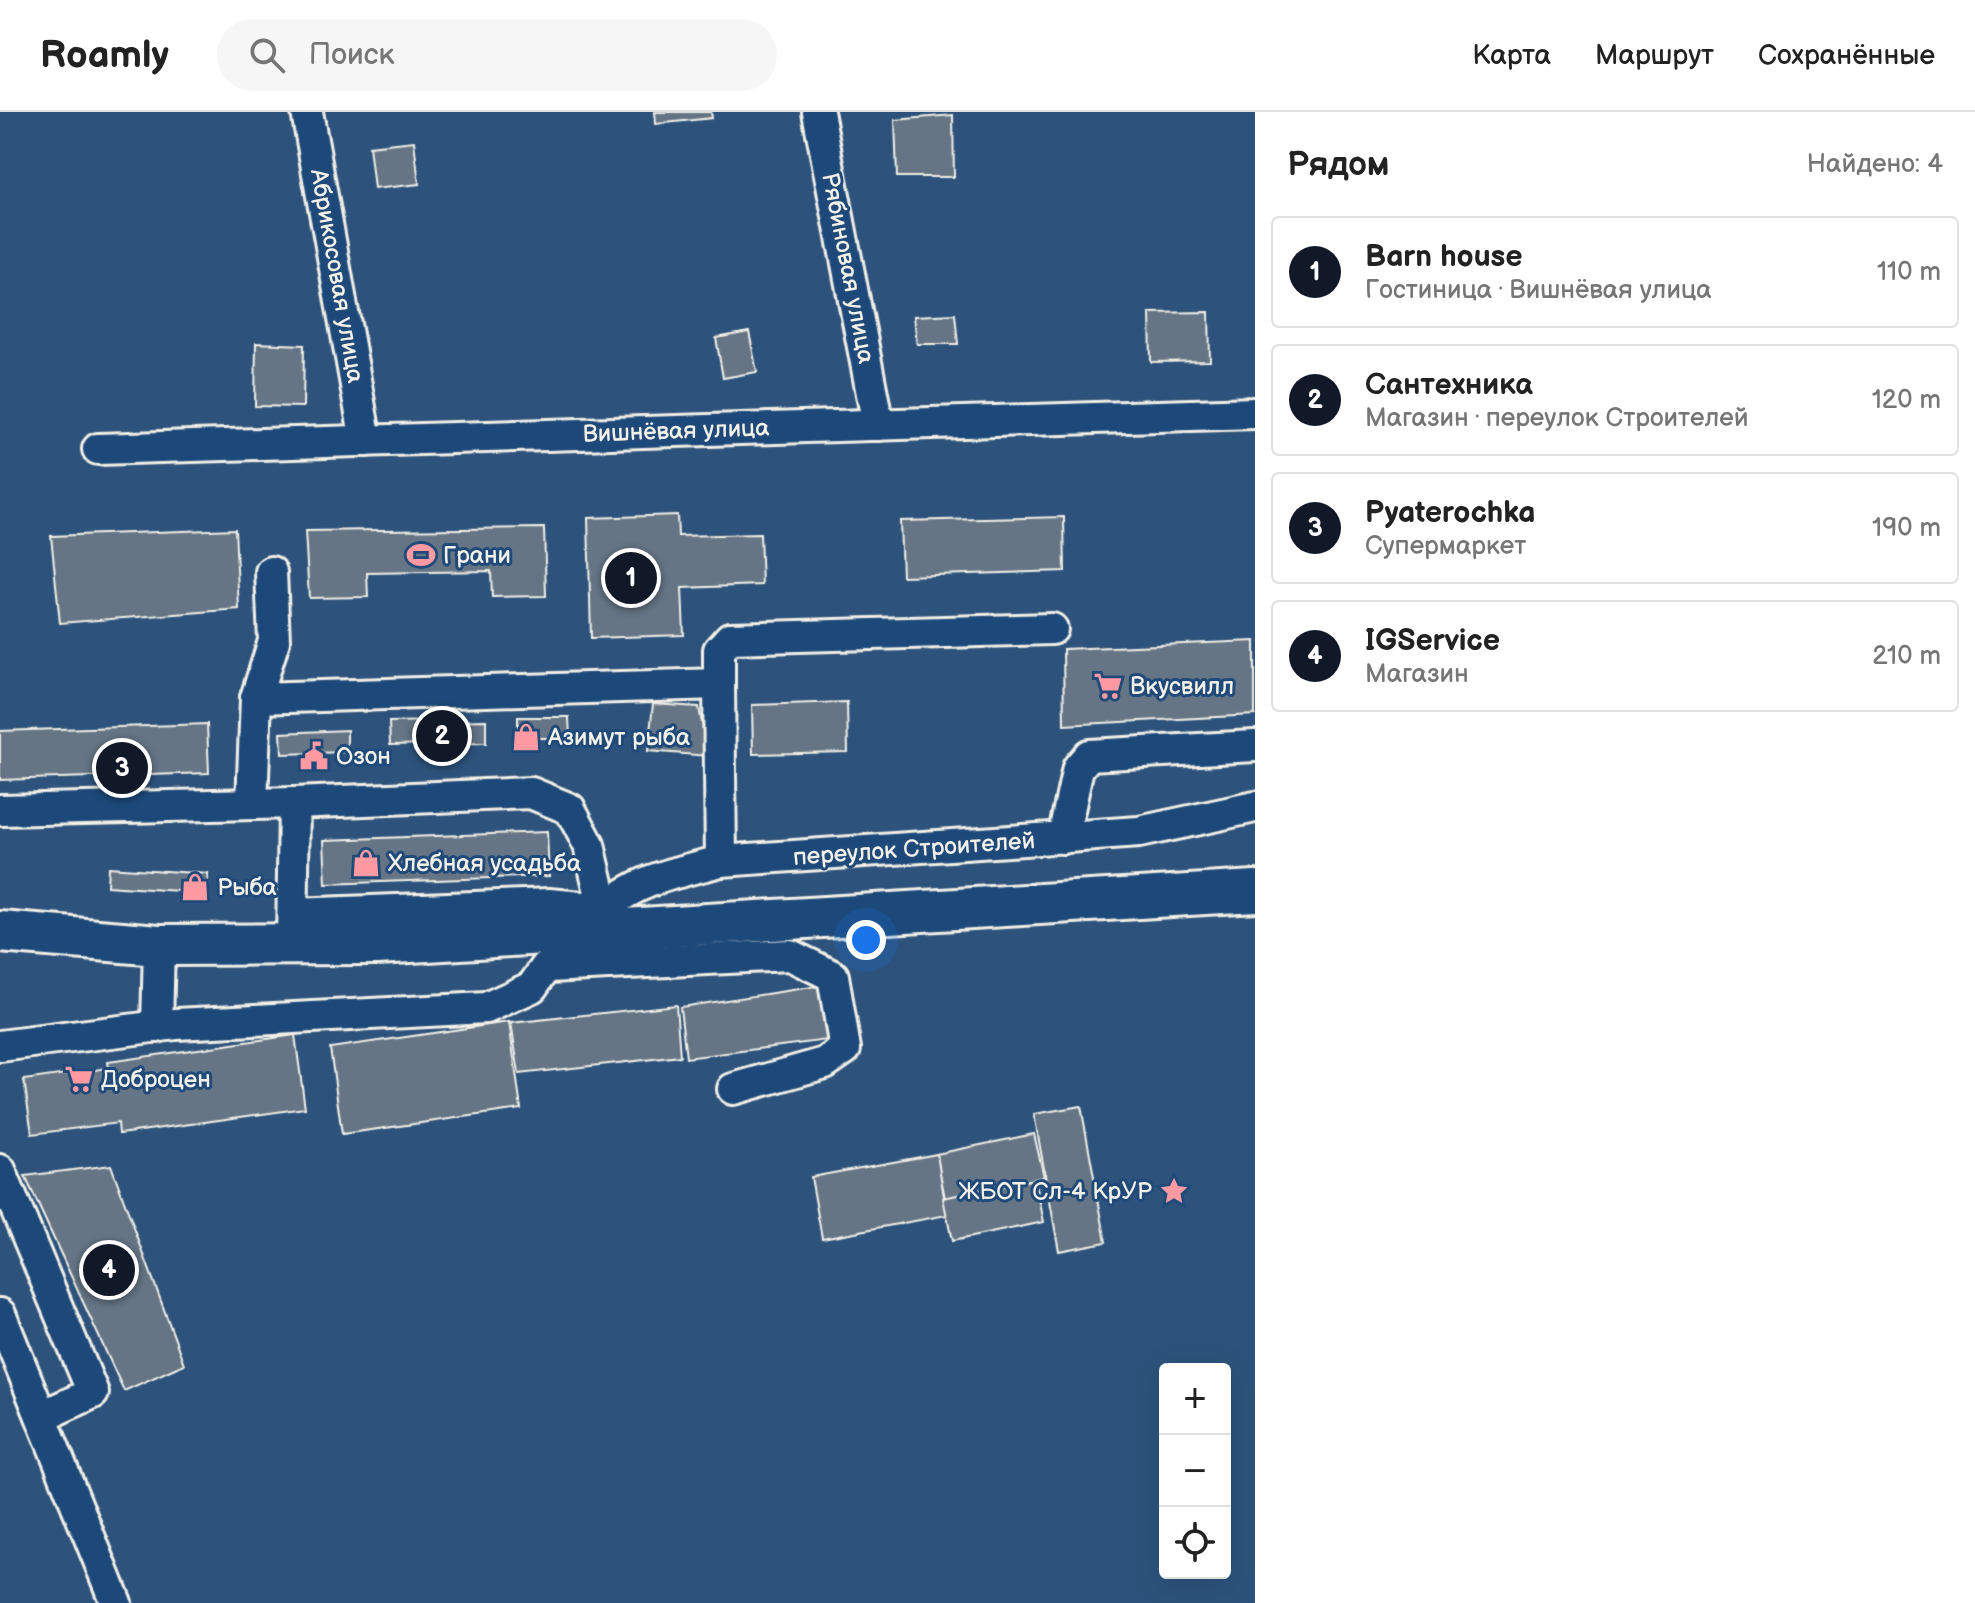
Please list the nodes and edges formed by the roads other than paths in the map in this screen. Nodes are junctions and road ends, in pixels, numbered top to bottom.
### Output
1 (307, 112) edge
2 (818, 112) edge
3 (1255, 413) edge
4 (878, 425) junction
5 (366, 441) junction
6 (98, 449) dead end
7 (271, 572) dead end
8 (1052, 629) dead end
9 (719, 684) junction
10 (256, 698) junction
11 (1255, 746) edge
12 (294, 803) junction
13 (252, 804) junction
14 (1255, 807) edge
15 (0, 810) edge
16 (1063, 838) junction
17 (721, 861) junction
18 (1255, 891) edge
19 (604, 920) junction
20 (292, 929) junction
21 (0, 932) edge
22 (159, 945) junction
23 (546, 967) junction
24 (157, 1027) junction
25 (0, 1046) edge
26 (733, 1089) dead end
27 (0, 1170) edge
28 (0, 1314) edge
29 (42, 1416) junction
30 (116, 1603) edge

1 - 5 street, Абрикосовая улица
2 - 4 street, Рябиновая улица
3 - 4 street, Вишнёвая улица
4 - 5 street, Вишнёвая улица
5 - 6 street, Вишнёвая улица
7 - 10 street
8 - 9 street
9 - 10 street
9 - 17 street
10 - 13 street
11 - 16 street
12 - 13 street
12 - 19 street
12 - 20 street
13 - 15 street
14 - 16 street, переулок Строителей
16 - 17 street, переулок Строителей
17 - 19 street, переулок Строителей
18 - 19 main road
19 - 20 main road
19 - 23 street, переулок Строителей
20 - 22 main road
21 - 22 main road
22 - 24 street
23 - 24 street, переулок Строителей
23 - 26 street
24 - 25 street, переулок Строителей
27 - 29 street
28 - 29 street
29 - 30 street

